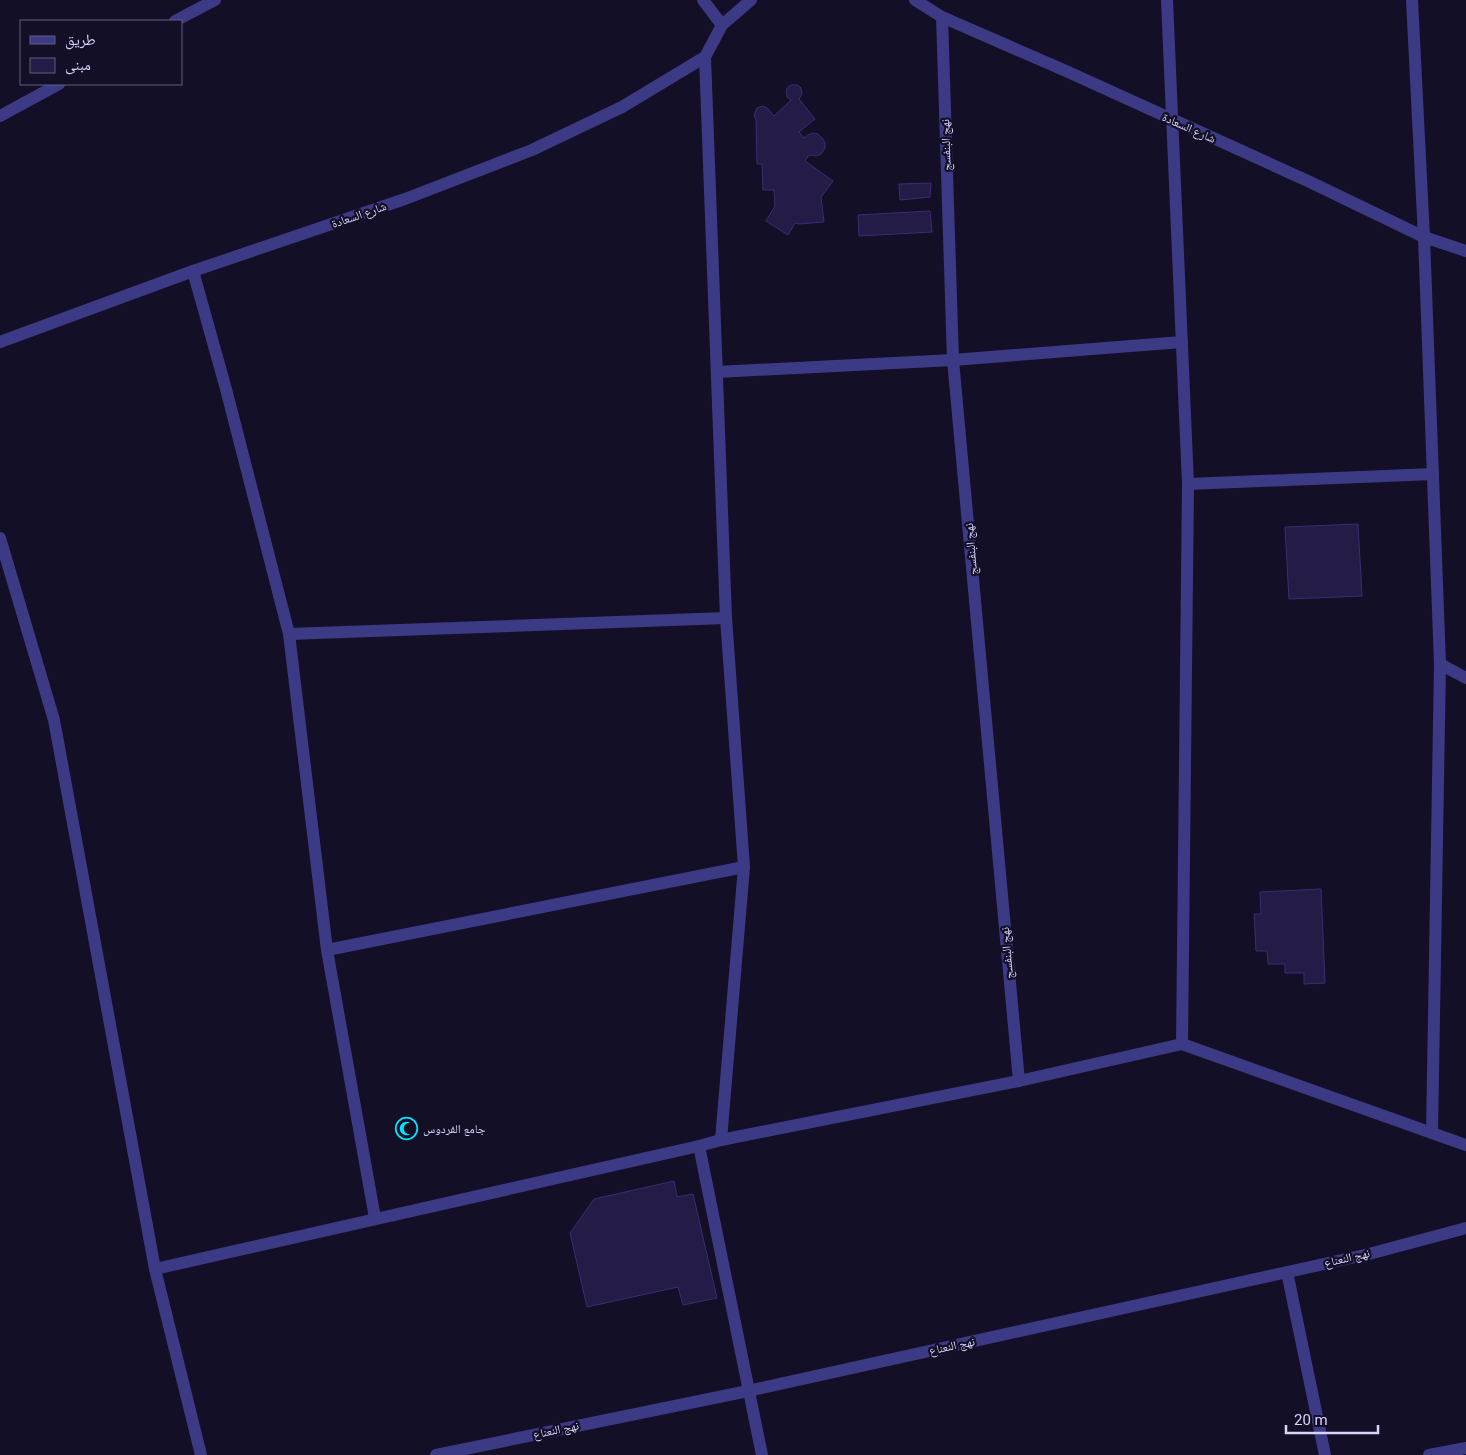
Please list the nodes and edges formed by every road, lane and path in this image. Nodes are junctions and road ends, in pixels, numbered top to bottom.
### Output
1 (215, 0) edge
2 (703, 0) edge
3 (751, 0) edge
4 (915, 0) edge
5 (1167, 0) edge
6 (1412, 0) edge
7 (942, 17) junction
8 (177, 20) edge
9 (722, 25) junction
10 (705, 57) junction
11 (57, 85) edge
12 (0, 116) edge
13 (1172, 120) junction
14 (1424, 237) junction
15 (1466, 251) edge
16 (193, 271) junction
17 (0, 342) edge
18 (1182, 342) junction
19 (953, 360) junction
20 (717, 372) junction
21 (1433, 474) junction
22 (1188, 484) junction
23 (0, 538) edge
24 (726, 618) junction
25 (289, 634) junction
26 (1440, 664) junction
27 (1466, 678) edge
28 (744, 867) junction
29 (328, 950) junction
30 (1182, 1044) junction
31 (1019, 1081) junction
32 (1432, 1133) junction
33 (721, 1140) junction
34 (1466, 1145) edge
35 (699, 1146) junction
36 (376, 1218) junction
37 (1466, 1228) edge
38 (155, 1269) junction
39 (1287, 1272) junction
40 (748, 1391) junction
41 (1466, 1448) edge
42 (200, 1455) edge
43 (436, 1455) edge
44 (762, 1455) edge
45 (1324, 1455) edge
46 (1429, 1455) edge

1 - 8 street
2 - 9 street
3 - 9 street
4 - 7 street, شارع السعادة
5 - 13 street
6 - 14 street
7 - 13 street, شارع السعادة
7 - 19 street, نهج البنفسج
9 - 10 street
10 - 16 street, شارع السعادة
10 - 20 street
11 - 12 street
13 - 14 street, شارع السعادة
13 - 18 street
14 - 15 street, شارع السعادة
14 - 21 street
16 - 17 street, شارع السعادة
16 - 25 street
18 - 19 street
18 - 22 street
19 - 20 street
19 - 31 street, نهج البنفسج
20 - 24 street
21 - 22 street
21 - 26 street
22 - 30 street
23 - 38 street
24 - 25 street
24 - 28 street
25 - 29 street
26 - 27 street
26 - 32 street
28 - 29 street
28 - 33 street
29 - 36 street
30 - 31 street
30 - 32 street
31 - 33 street
32 - 34 street
33 - 35 street
35 - 36 street
35 - 40 street
36 - 38 street
37 - 39 street, نهج النعناع
38 - 42 street
39 - 40 street, نهج النعناع
39 - 45 street
40 - 43 street, نهج النعناع
40 - 44 street
41 - 46 street

